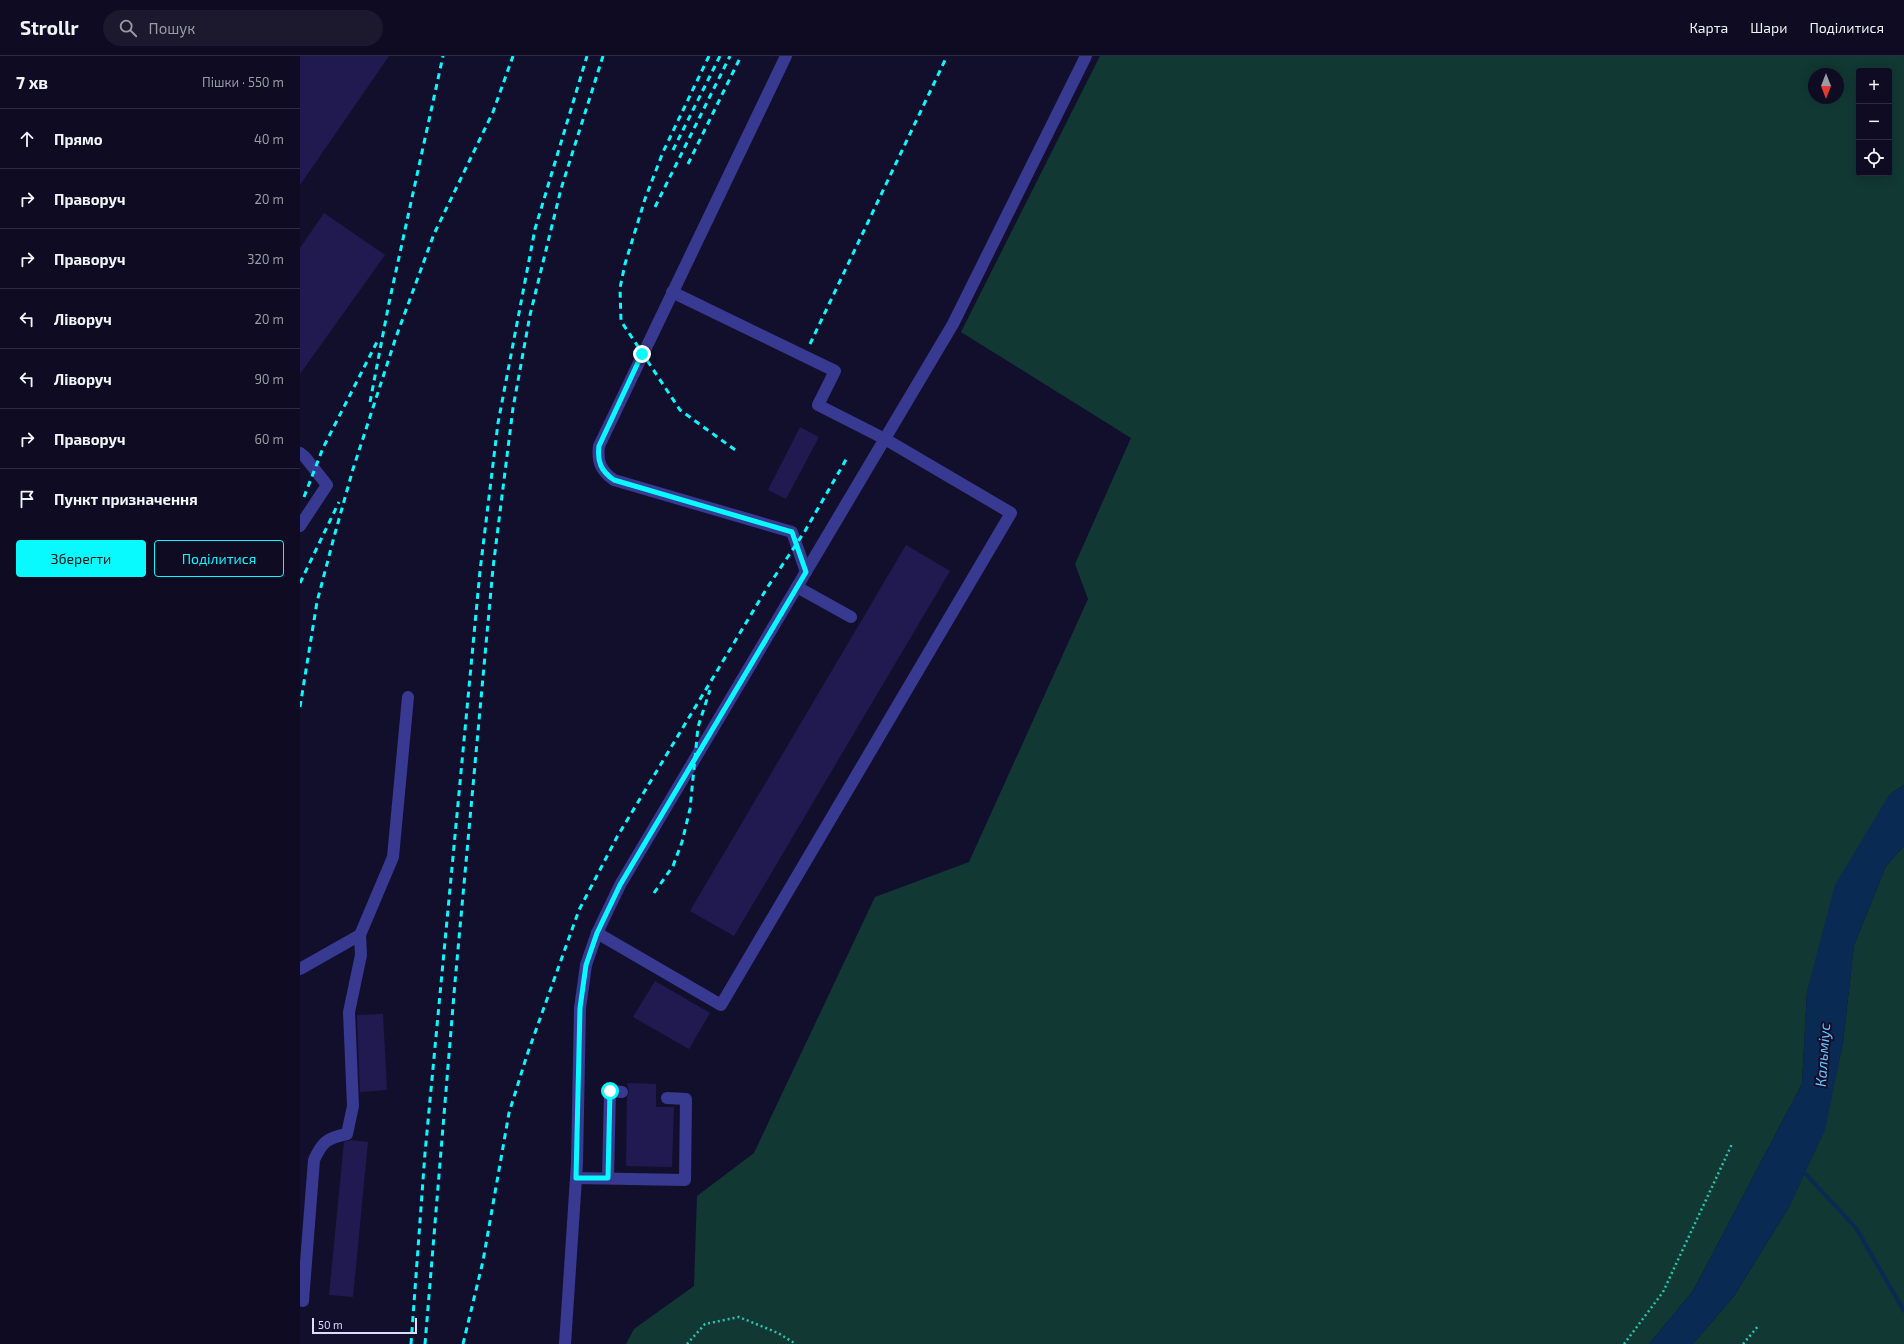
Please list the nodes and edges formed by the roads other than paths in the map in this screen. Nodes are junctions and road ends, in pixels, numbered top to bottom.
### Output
1 (786, 56) edge
2 (1086, 56) edge
3 (672, 292) junction
4 (884, 439) junction
5 (300, 453) edge
6 (300, 526) edge
7 (806, 572) junction
8 (797, 587) junction
9 (851, 617) dead end
10 (408, 696) dead end
11 (597, 933) junction
12 (360, 935) junction
13 (300, 969) edge
14 (622, 1092) dead end
15 (667, 1098) dead end
16 (576, 1178) junction
17 (608, 1178) junction
18 (303, 1301) dead end
19 (565, 1344) edge

1 - 3 lane
2 - 4 lane
3 - 4 lane
3 - 7 lane
4 - 7 lane
4 - 11 lane
5 - 6 lane
7 - 8 lane
8 - 9 lane
8 - 11 lane
10 - 12 lane
11 - 16 lane
12 - 13 lane
12 - 18 lane
14 - 17 lane
15 - 17 lane
16 - 17 lane
16 - 19 lane

